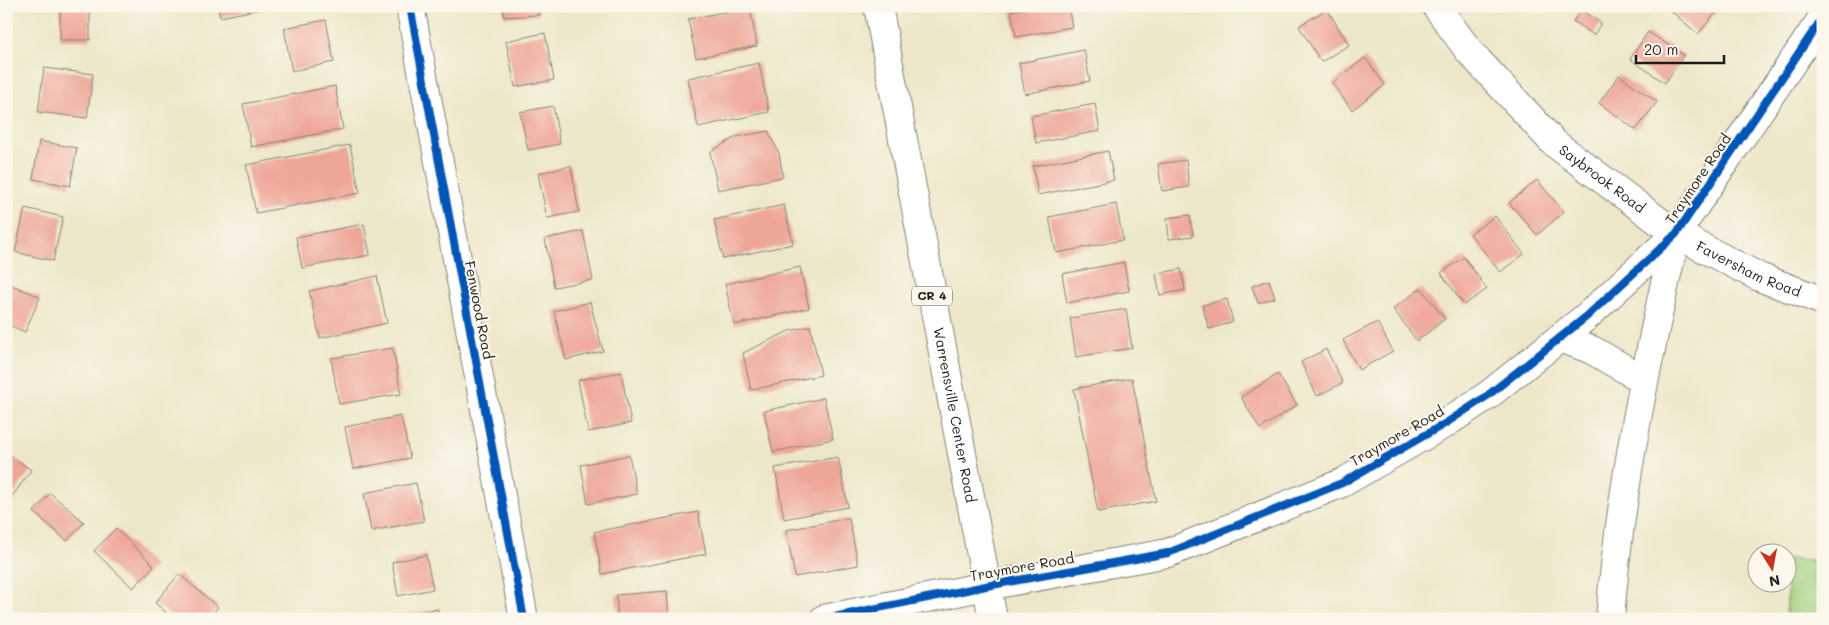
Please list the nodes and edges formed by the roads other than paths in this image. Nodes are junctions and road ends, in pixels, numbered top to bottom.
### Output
1 (410, 6) edge
2 (878, 6) edge
3 (1436, 6) edge
4 (1823, 17) edge
5 (1676, 234) junction
6 (1823, 300) edge
7 (1560, 338) junction
8 (1644, 380) junction
9 (986, 586) junction
10 (524, 619) edge
11 (824, 619) edge
12 (993, 619) edge
13 (1610, 619) edge

1 - 10 street, Fenwood Road
2 - 9 street, Warrensville Center Road / CR 4
3 - 5 street, Saybrook Road
4 - 5 street, Traymore Road
5 - 6 street, Faversham Road
5 - 7 street, Traymore Road
5 - 8 street
7 - 8 street
7 - 9 street, Traymore Road
8 - 13 street
9 - 11 street, Traymore Road
9 - 12 street, Warrensville Center Road / CR 4

